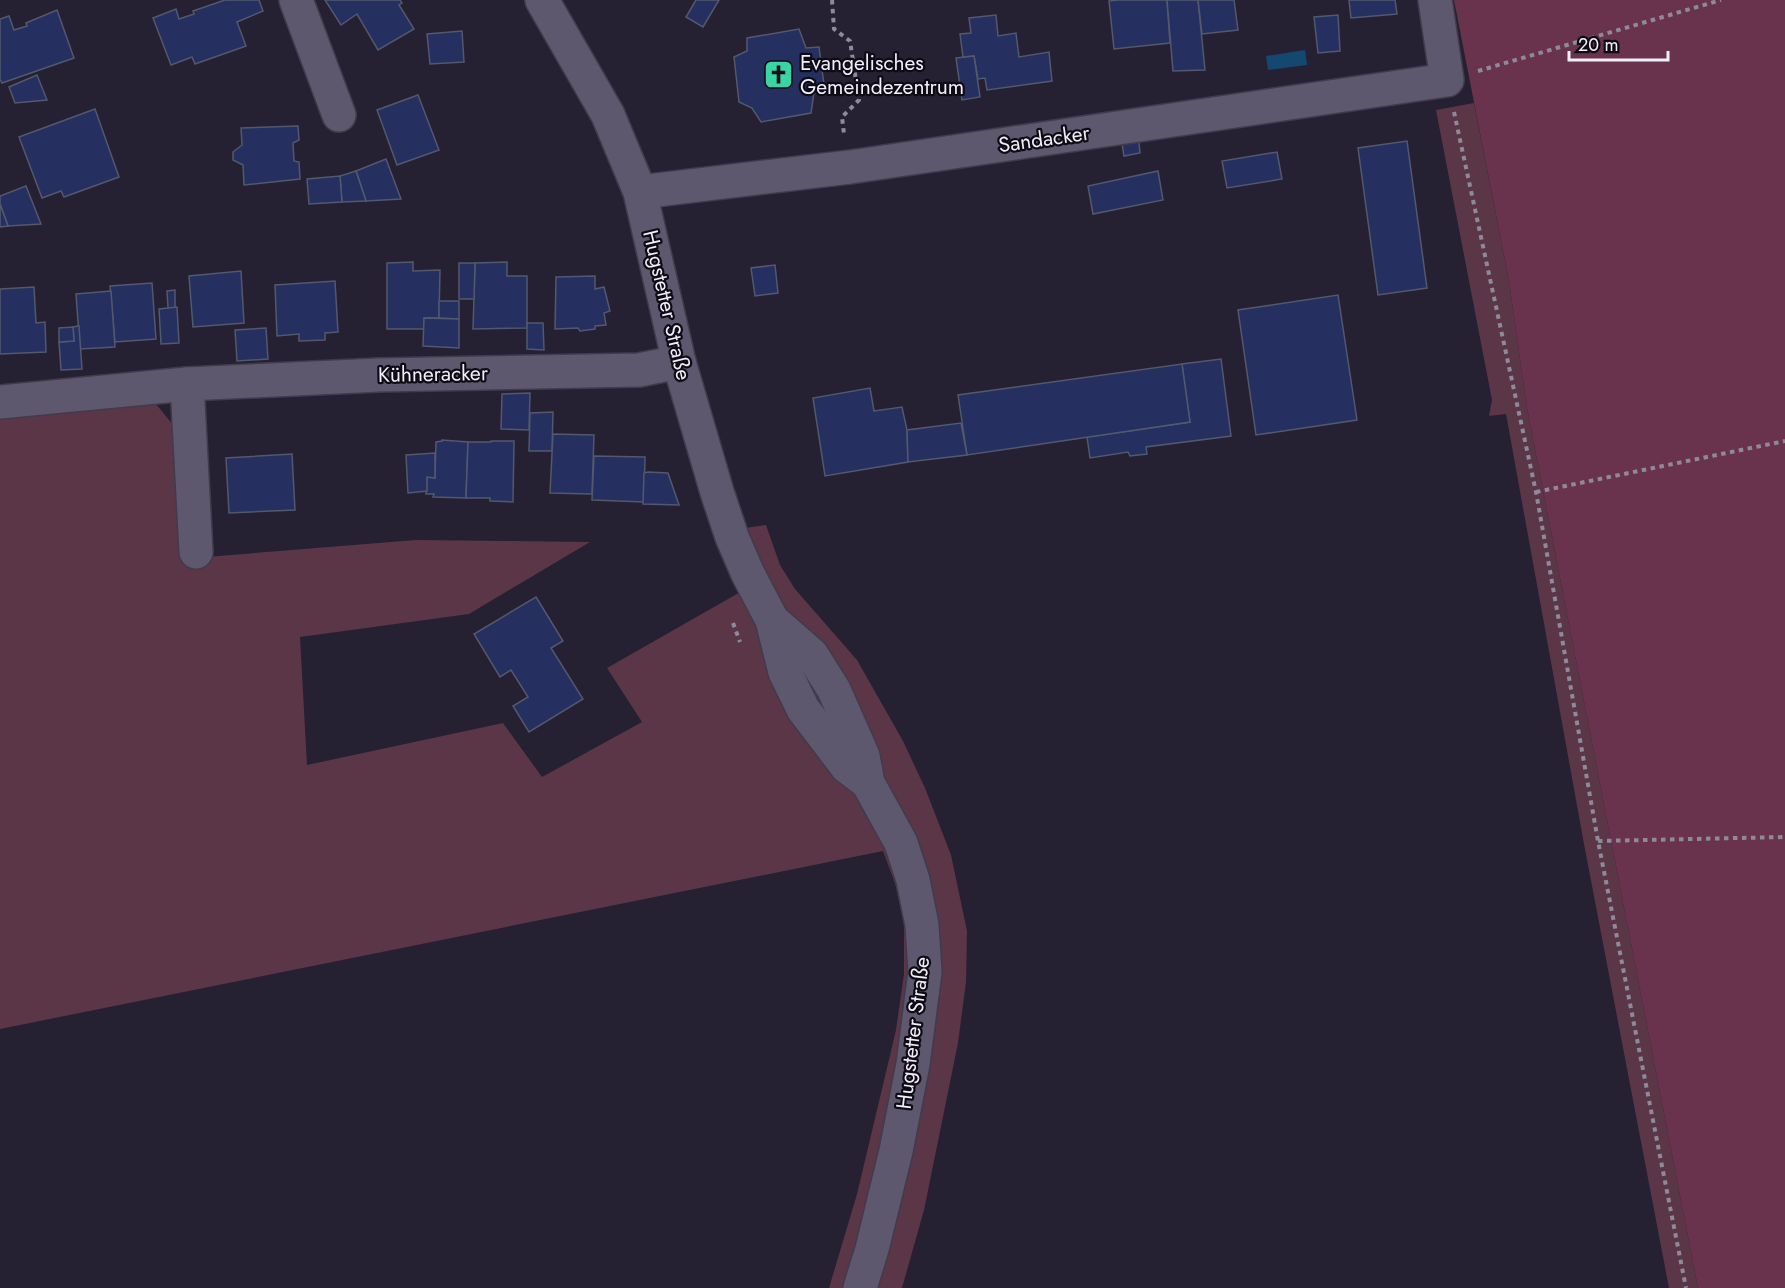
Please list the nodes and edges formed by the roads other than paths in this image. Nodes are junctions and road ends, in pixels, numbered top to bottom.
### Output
1 (296, 0) edge
2 (542, 0) edge
3 (1435, 0) edge
4 (339, 115) dead end
5 (640, 192) junction
6 (679, 362) junction
7 (187, 384) junction
8 (0, 402) edge
9 (196, 552) dead end
10 (860, 1288) edge

1 - 4 street
2 - 5 street, Hugstetter Straße
3 - 5 street, Sandacker
5 - 6 street, Hugstetter Straße
6 - 7 street, Kühneracker
6 - 10 street, Hugstetter Straße
7 - 8 street, Kühneracker
7 - 9 street

